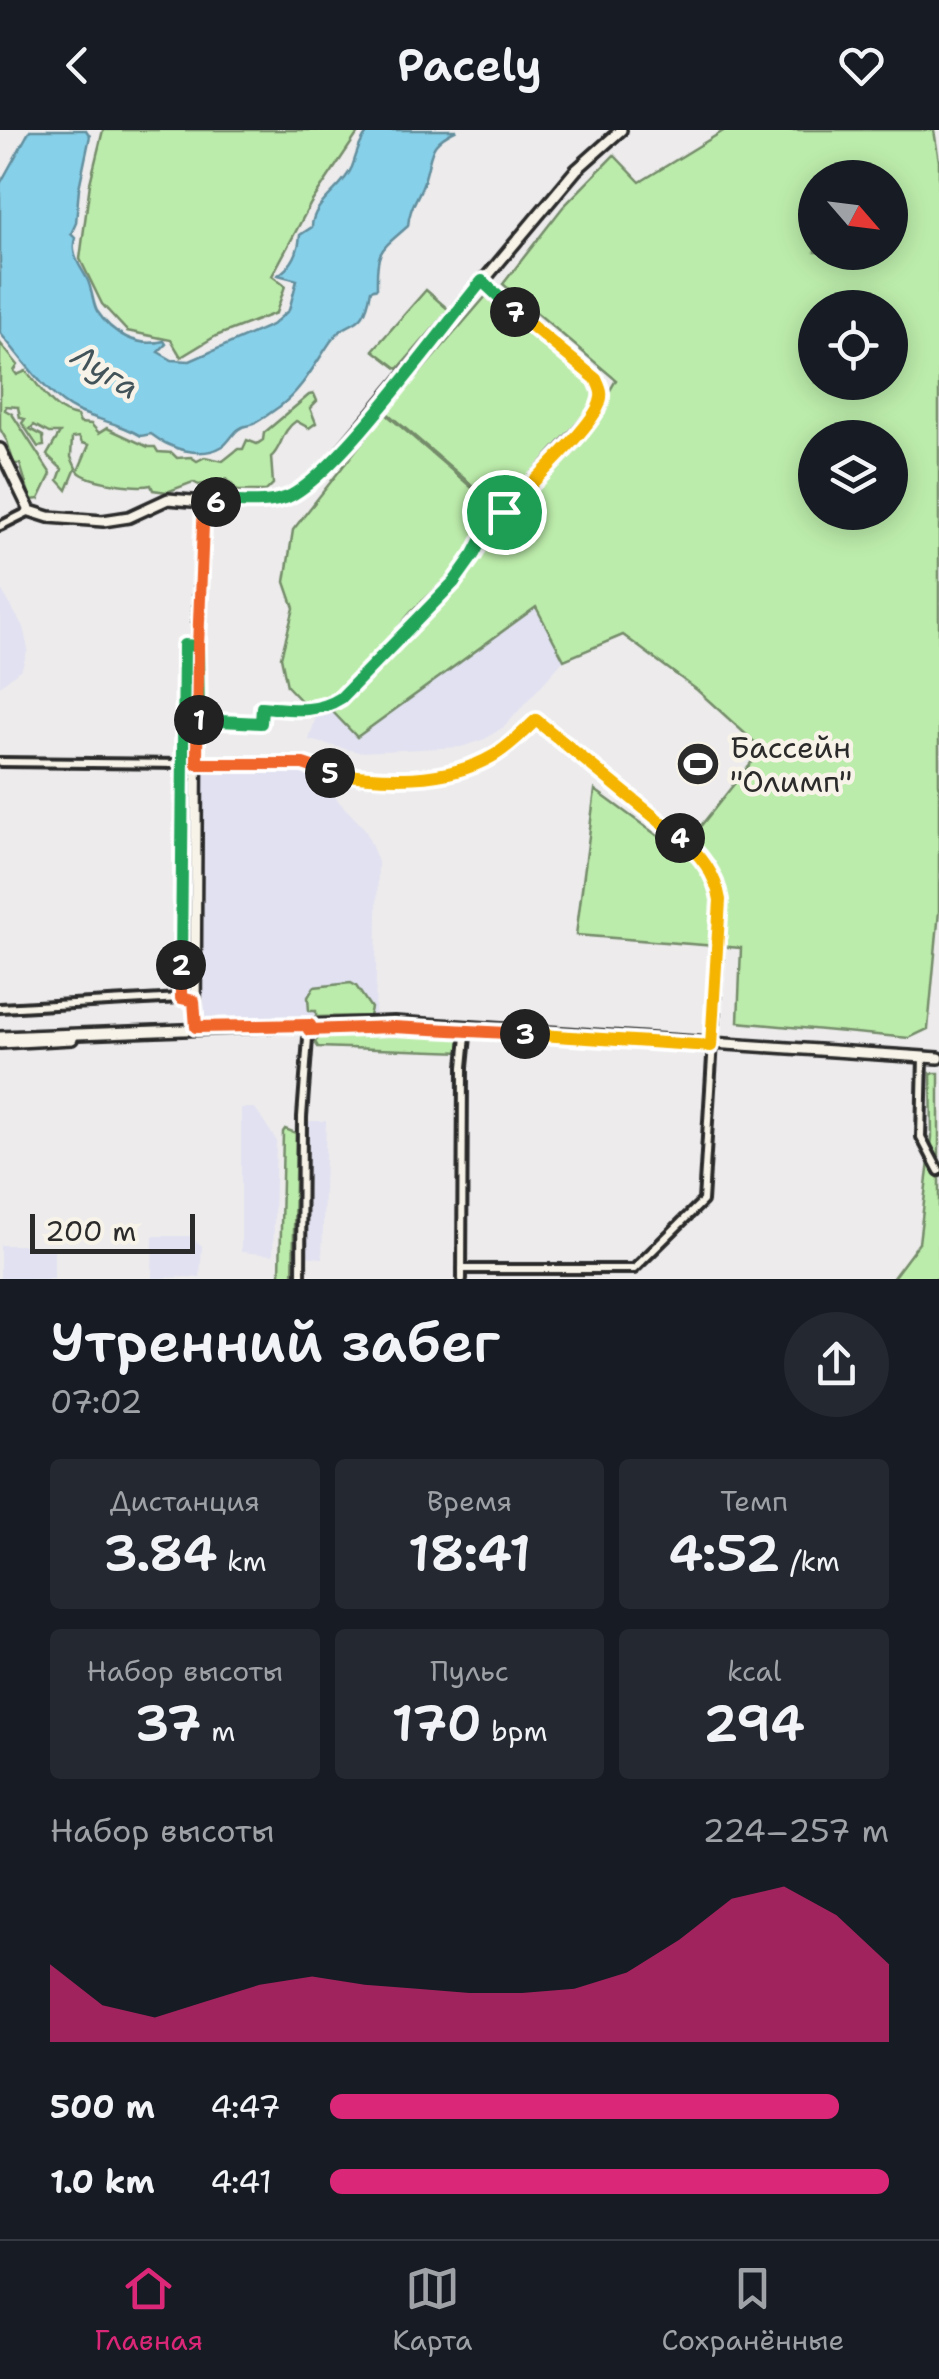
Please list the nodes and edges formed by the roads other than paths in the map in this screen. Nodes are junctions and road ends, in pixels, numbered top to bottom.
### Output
1 (621, 130) edge
2 (482, 281) junction
3 (0, 448) edge
4 (204, 502) junction
5 (30, 511) junction
6 (0, 526) edge
7 (198, 646) junction
8 (197, 720) junction
9 (0, 762) edge
10 (183, 764) junction
11 (197, 764) junction
12 (181, 998) junction
13 (194, 1001) junction
14 (0, 1008) edge
15 (196, 1027) junction
16 (309, 1028) junction
17 (467, 1028) junction
18 (0, 1040) edge
19 (711, 1044) junction
20 (923, 1059) junction
21 (939, 1060) edge
22 (939, 1170) edge
23 (462, 1269) junction
24 (301, 1279) edge
25 (462, 1279) edge

1 - 2 street
2 - 4 street
2 - 8 street
3 - 5 street
4 - 5 street
4 - 7 street
5 - 6 street
7 - 8 street
7 - 10 street
8 - 11 street
9 - 10 street
10 - 12 street
11 - 13 street
11 - 19 street
12 - 13 street
12 - 14 street
13 - 15 street
15 - 16 street
15 - 18 street
16 - 17 street
16 - 18 street
16 - 24 street
17 - 19 street
17 - 23 street
19 - 20 street
19 - 23 street
20 - 21 street
20 - 22 street
23 - 25 street

